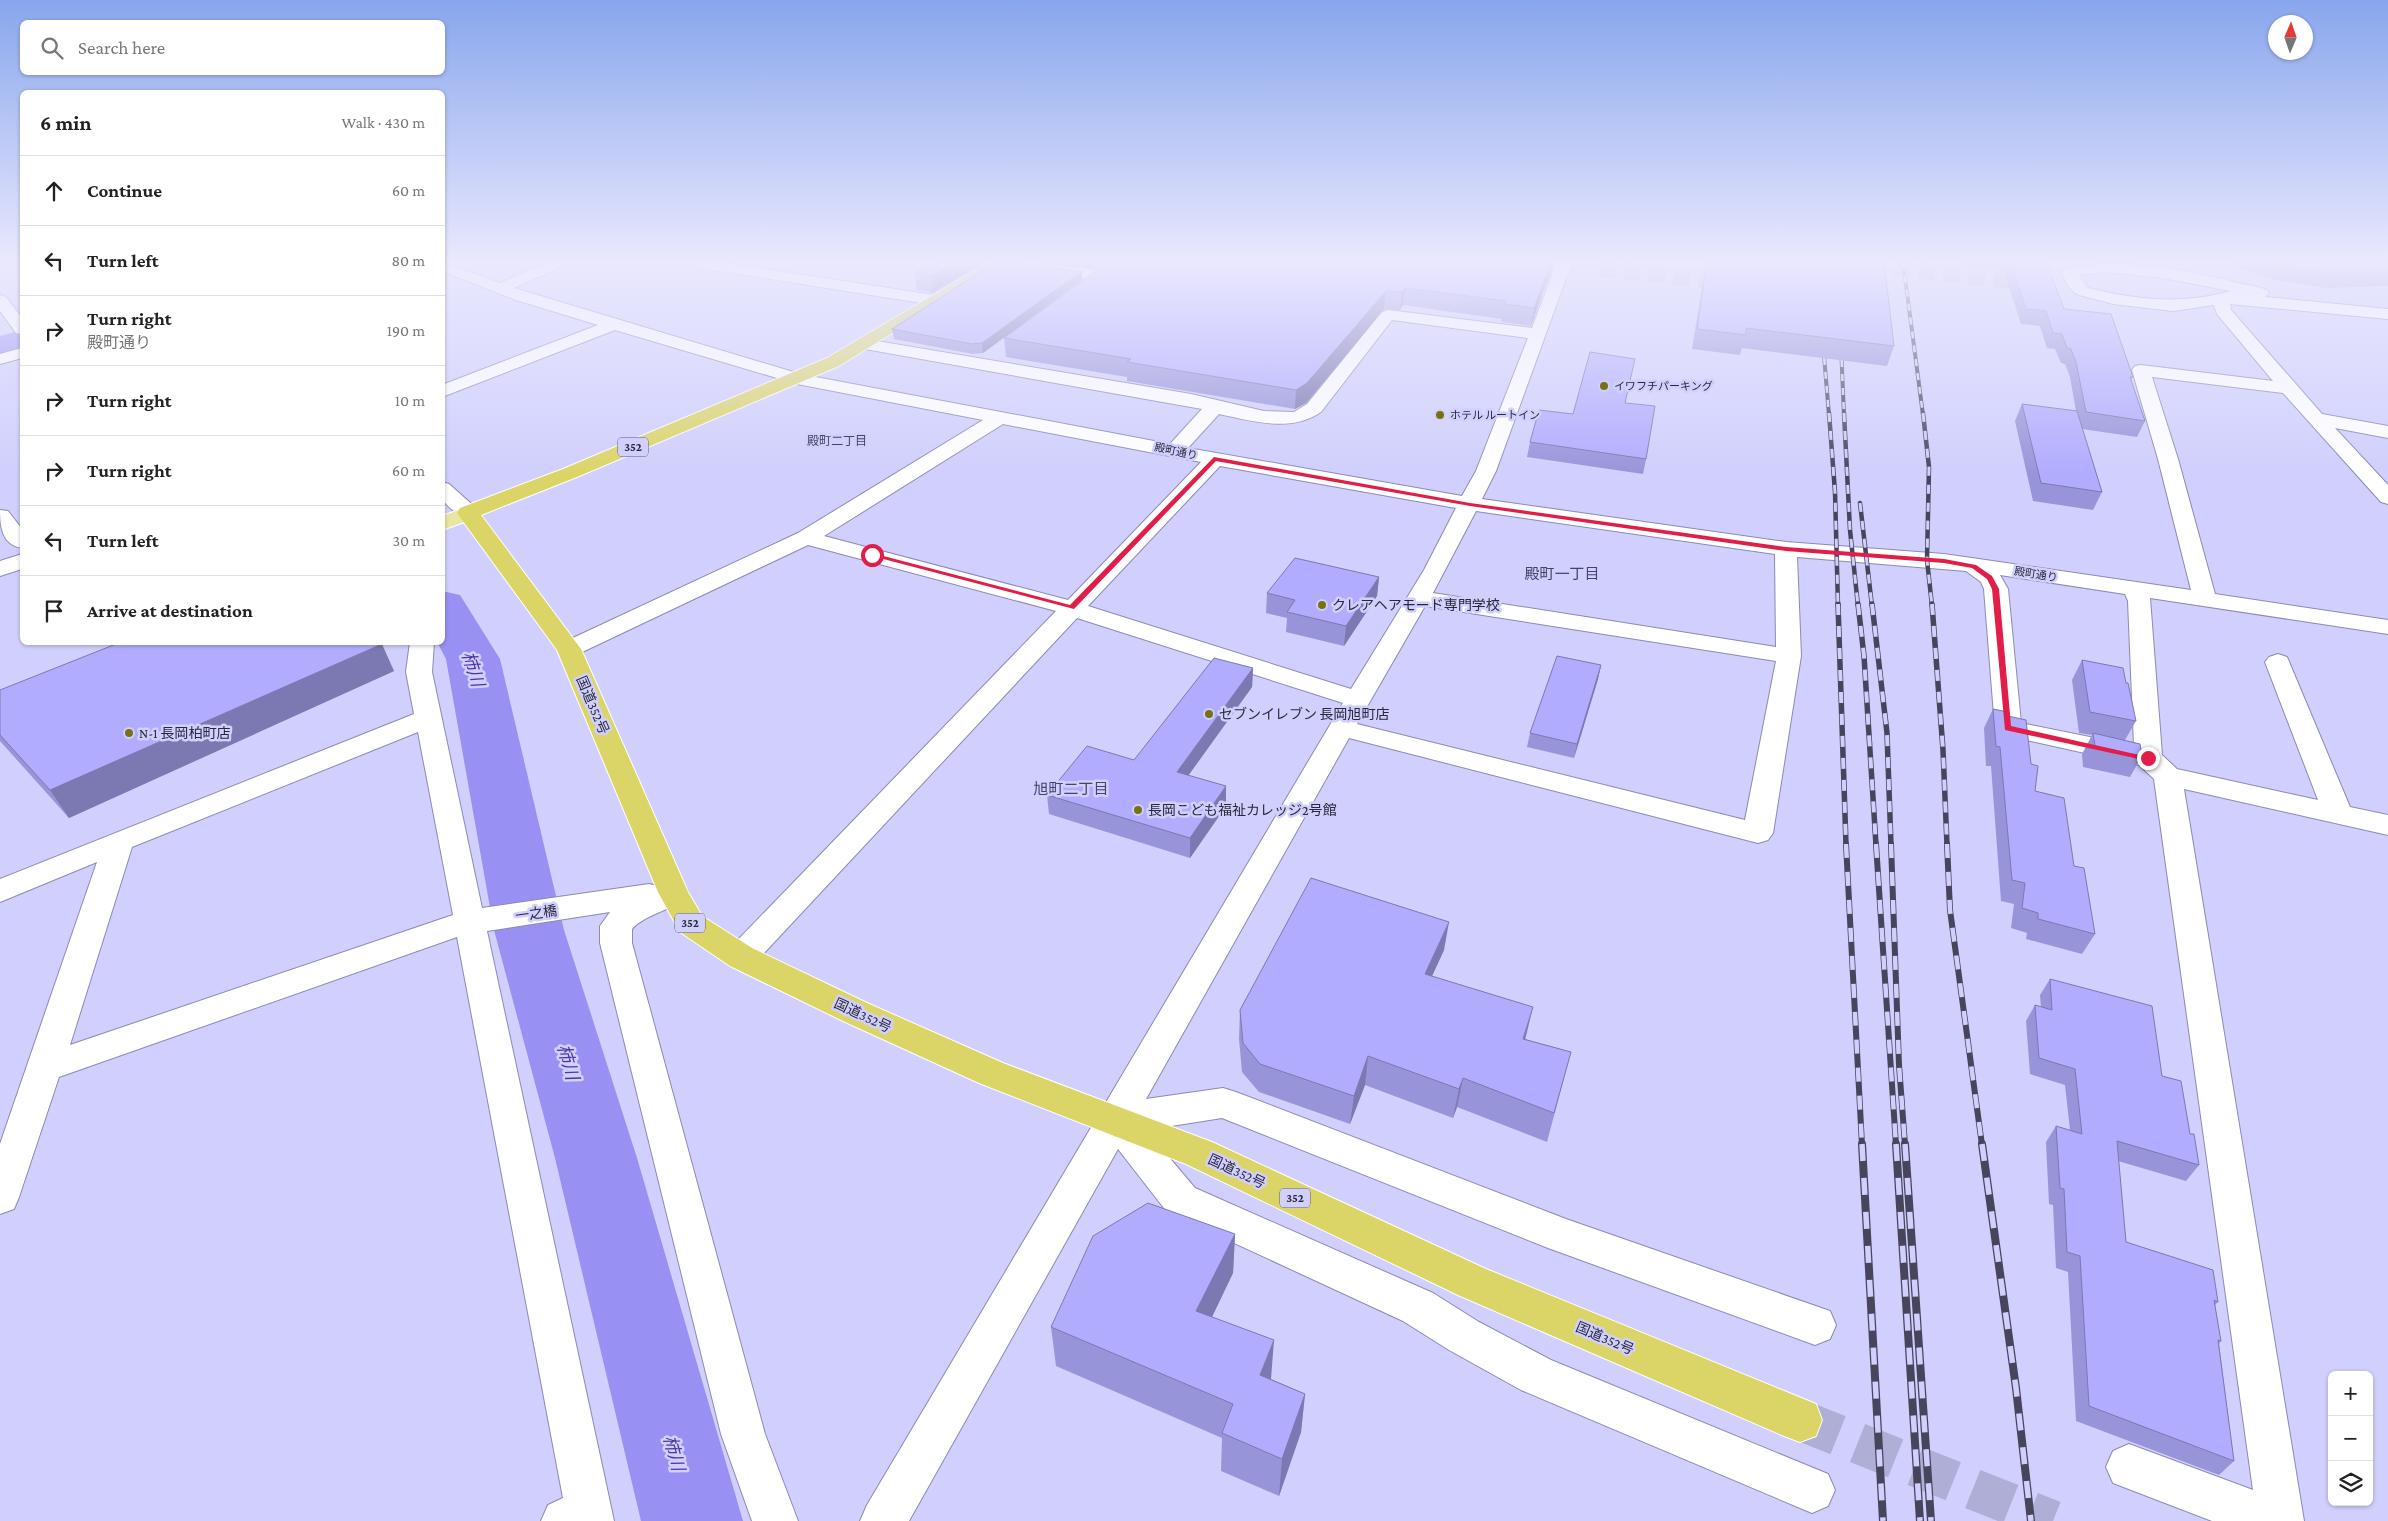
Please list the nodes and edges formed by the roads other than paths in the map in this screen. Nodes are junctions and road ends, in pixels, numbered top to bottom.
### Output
1 (593, 333) edge
2 (646, 333) edge
3 (882, 333) edge
4 (1374, 333) edge
5 (1530, 333) edge
6 (2229, 333) edge
7 (2241, 333) edge
8 (1538, 334) joint
9 (2249, 342) junction
10 (865, 344) junction
11 (999, 352) dead end
12 (20, 354) edge
13 (0, 359) edge
14 (984, 363) junction
15 (797, 379) junction
16 (2289, 388) junction
17 (445, 391) edge
18 (1214, 408) junction
19 (1001, 418) junction
20 (2315, 418) junction
21 (2388, 432) edge
22 (2330, 433) junction
23 (2388, 445) edge
24 (1175, 450) junction
25 (1214, 459) junction
26 (445, 495) edge
27 (2388, 498) edge
28 (1470, 504) junction
29 (0, 516) edge
30 (455, 518) edge
31 (806, 538) junction
32 (20, 540) edge
33 (1786, 549) junction
34 (20, 562) edge
35 (1974, 566) junction
36 (0, 569) edge
37 (2135, 590) junction
38 (1419, 598) junction
39 (2205, 599) junction
40 (1072, 608) junction
41 (2388, 628) edge
42 (422, 645) edge
43 (569, 649) junction
44 (1789, 656) junction
45 (2278, 662) dead end
46 (1358, 699) junction
47 (428, 718) junction
48 (1342, 728) junction
49 (2158, 767) junction
50 (2338, 814) junction
51 (2388, 825) edge
52 (119, 841) junction
53 (0, 891) edge
54 (673, 892) junction
55 (485, 919) junction
56 (741, 958) junction
57 (45, 1068) junction
58 (1116, 1119) junction
59 (0, 1197) edge
60 (1815, 1325) dead end
61 (1800, 1420) tunnel mouth
62 (2129, 1467) dead end
63 (1812, 1490) dead end
64 (582, 1520) edge
65 (775, 1521) edge
66 (884, 1521) edge
67 (2274, 1521) edge
68 (2281, 1521) edge

1 - 17 street
2 - 15 street, 殿町通り
3 - 10 highway, 352
4 - 18 street
5 - 8 street
6 - 9 street
7 - 9 street
8 - 28 street
9 - 16 street
10 - 14 street
10 - 15 highway, 352
11 - 14 street
12 - 13 street
14 - 18 street
15 - 19 street, 殿町通り
15 - 30 highway, 352
16 - 20 street
16 - 39 street
18 - 24 street
19 - 24 street, 殿町通り
19 - 31 street
20 - 21 street
20 - 22 street
22 - 23 street
22 - 27 street
24 - 25 street, 殿町通り
25 - 28 street, 殿町通り
25 - 40 street
26 - 30 street
28 - 33 street, 殿町通り
28 - 38 street
29 - 32 street
30 - 43 highway, 国道352号 / 352
31 - 40 street
31 - 43 street
33 - 35 street, 殿町通り
33 - 44 street
34 - 36 street
35 - 37 street, 殿町通り
35 - 49 street
37 - 39 street, 殿町通り
37 - 49 street
38 - 44 street
38 - 46 street
39 - 41 street, 殿町通り
40 - 46 street
40 - 56 street
42 - 47 street
43 - 54 highway, 国道352号 / 352
44 - 48 street
45 - 50 street
46 - 48 street
47 - 52 street
47 - 55 street
48 - 58 street
49 - 50 street
49 - 68 street
50 - 51 street
52 - 53 street
52 - 57 street
54 - 55 street, 一之橋
54 - 56 highway, 国道352号 / 352
54 - 65 street
55 - 57 street, 一之橋
55 - 64 street
56 - 58 highway, 国道352号 / 352
57 - 59 street
58 - 60 street
58 - 61 highway, 国道352号 / 352
58 - 63 street
58 - 66 street
62 - 67 street

